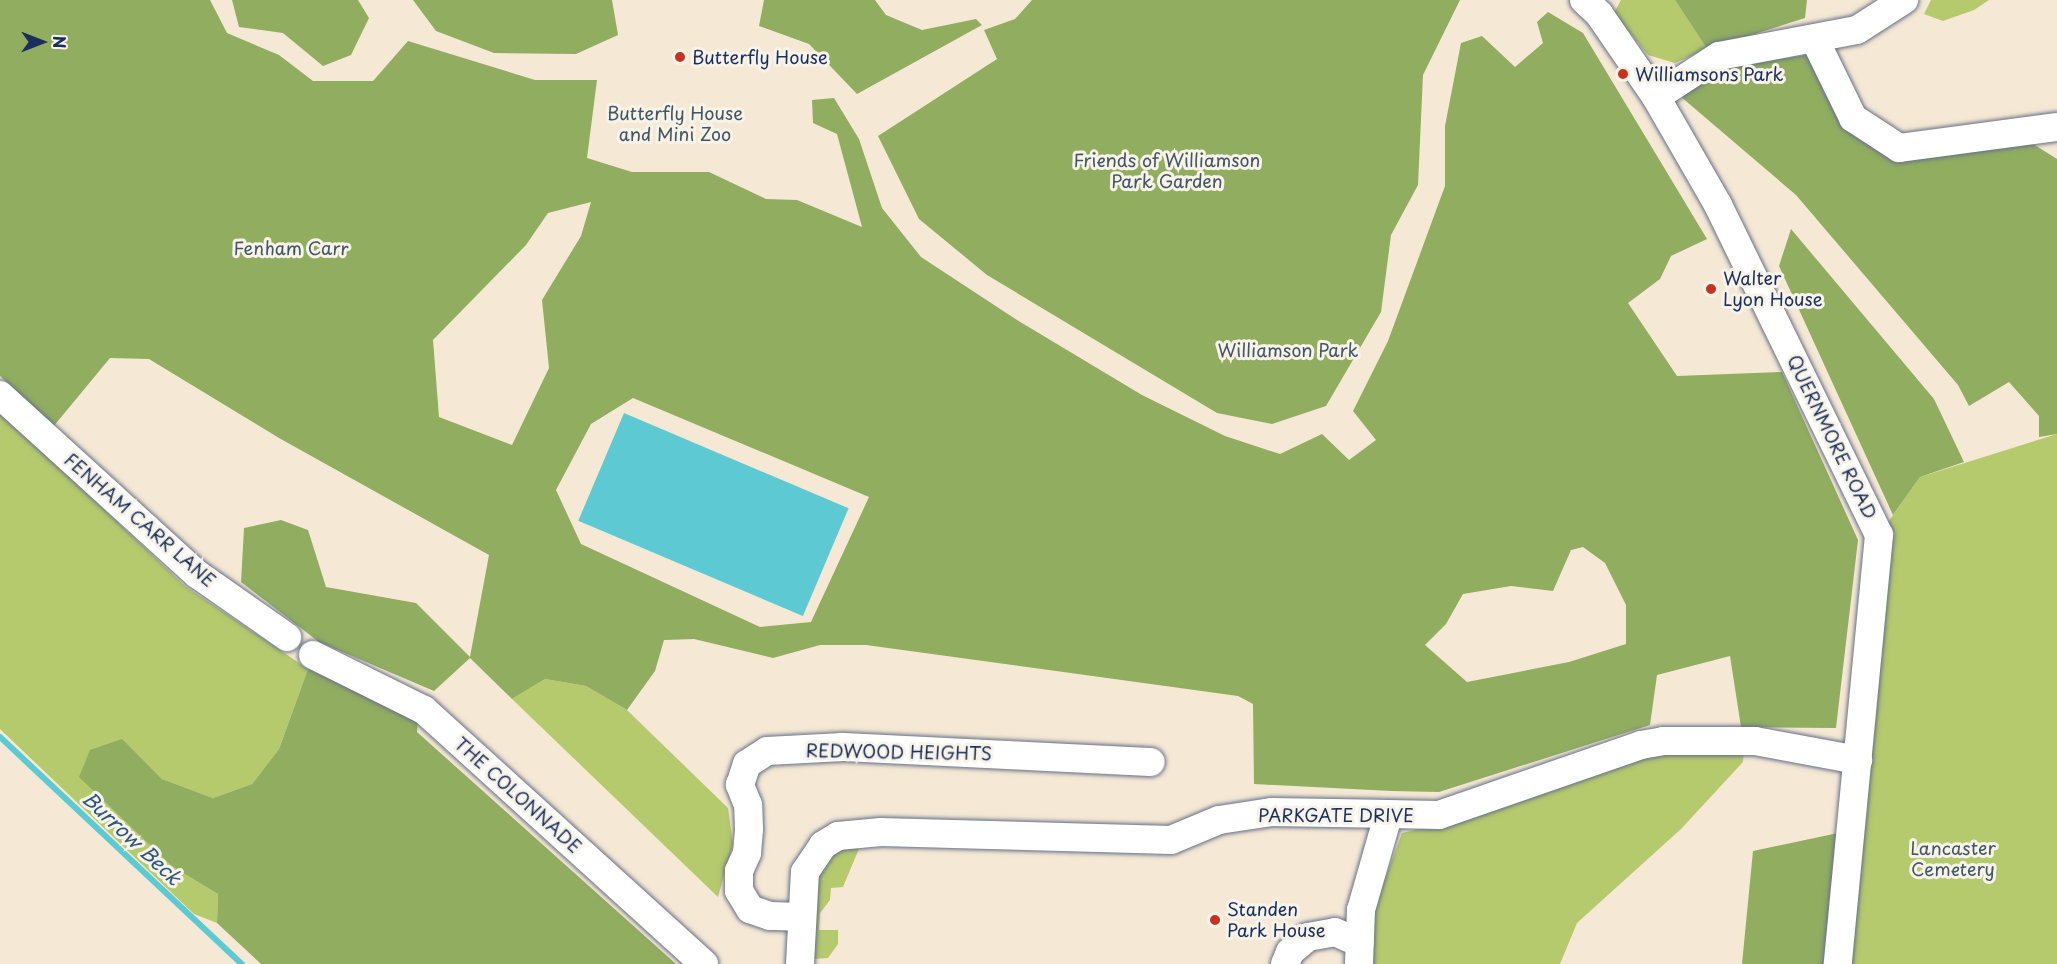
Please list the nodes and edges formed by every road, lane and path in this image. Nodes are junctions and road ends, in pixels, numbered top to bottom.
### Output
1 (1584, 0) edge
2 (1904, 0) edge
3 (1815, 40) junction
4 (1656, 97) junction
5 (2057, 127) edge
6 (0, 395) edge
7 (287, 637) dead end
8 (314, 655) dead end
9 (1858, 760) junction
10 (1151, 762) dead end
11 (1388, 816) junction
12 (802, 917) junction
13 (1360, 954) edge
14 (704, 964) edge
15 (800, 964) edge
16 (1285, 964) edge
17 (1838, 964) edge

1 - 4 street, QUERNMORE ROAD
2 - 3 street
3 - 4 street
3 - 5 street
4 - 9 street, QUERNMORE ROAD
6 - 7 street, FENHAM CARR LANE
8 - 14 street, THE COLONNADE
9 - 11 street, PARKGATE DRIVE
9 - 17 street, QUERNMORE ROAD
10 - 12 street, REDWOOD HEIGHTS
11 - 12 street, PARKGATE DRIVE
11 - 13 street
12 - 15 street, PARKGATE DRIVE
13 - 16 street

